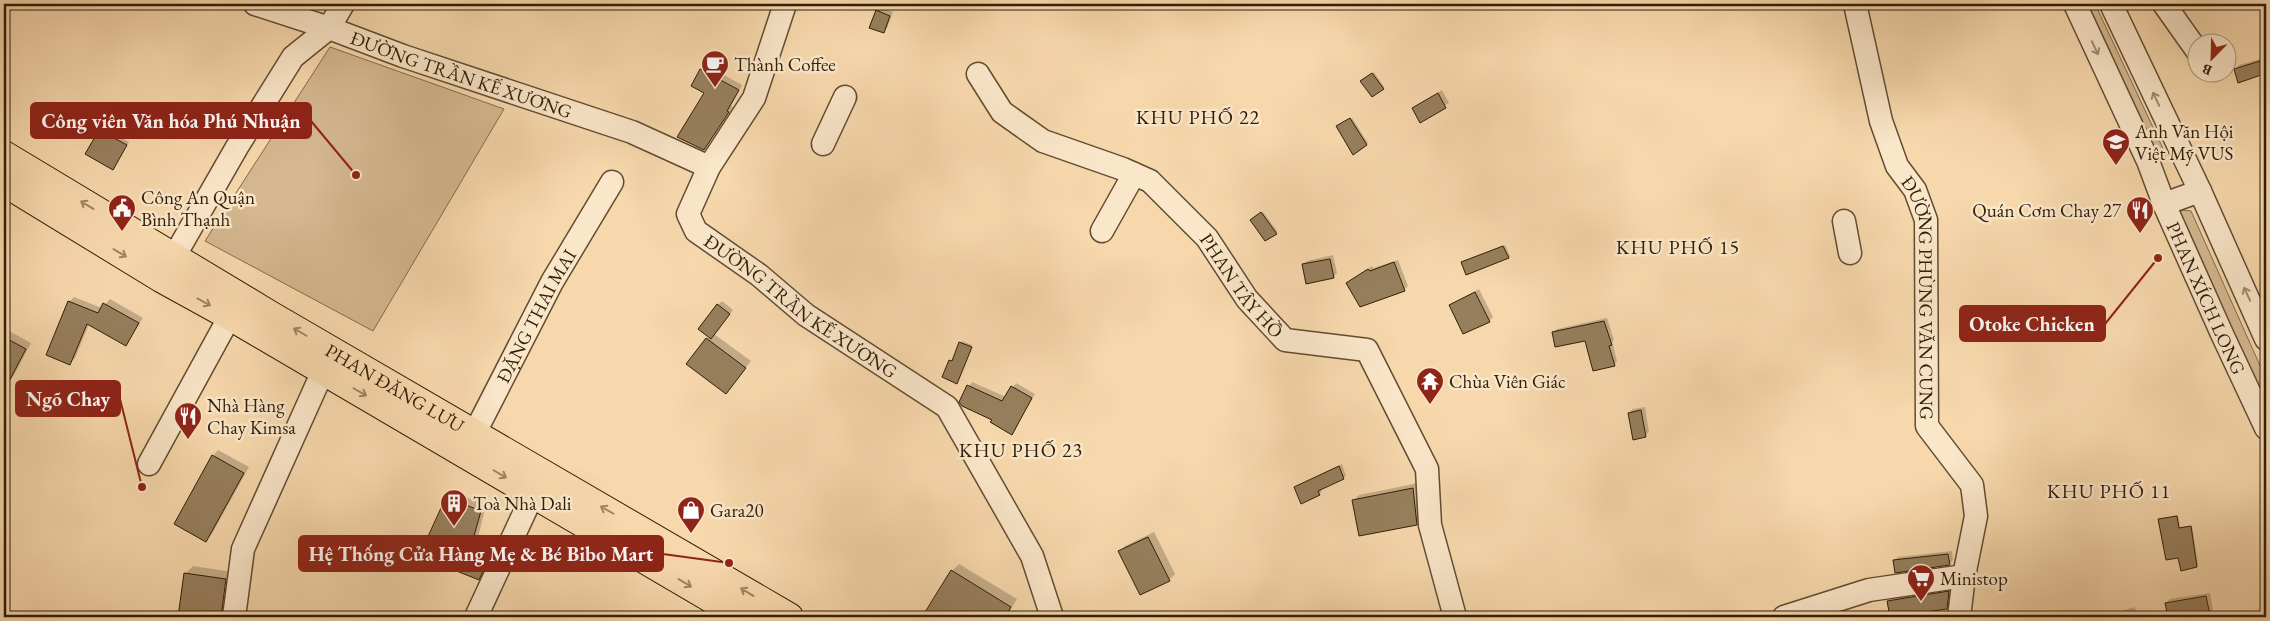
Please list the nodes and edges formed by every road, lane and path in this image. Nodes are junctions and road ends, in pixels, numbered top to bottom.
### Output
1 (255, 4) edge
2 (343, 4) edge
3 (785, 4) edge
4 (1855, 4) edge
5 (2075, 4) edge
6 (2111, 4) edge
7 (2164, 4) edge
8 (328, 28) junction
9 (2188, 38) edge
10 (978, 74) dead end
11 (845, 97) dead end
12 (823, 144) dead end
13 (4, 155) edge
14 (709, 167) junction
15 (1134, 174) junction
16 (4, 182) edge
17 (612, 182) dead end
18 (2200, 191) junction
19 (2164, 204) junction
20 (1844, 221) dead end
21 (1102, 231) dead end
22 (1850, 253) dead end
23 (168, 268) junction
24 (230, 316) junction
25 (2266, 339) edge
26 (323, 371) junction
27 (2266, 428) edge
28 (470, 443) junction
29 (149, 464) dead end
30 (533, 494) junction
31 (1964, 576) junction
32 (234, 617) edge
33 (476, 617) edge
34 (743, 617) edge
35 (789, 617) edge
36 (1052, 617) edge
37 (1455, 617) edge
38 (1784, 617) edge
39 (1959, 617) edge

1 - 8 street, ĐƯỜNG TRẦN KẾ XƯƠNG
2 - 8 street
3 - 14 street
4 - 31 street, ĐƯỜNG PHÙNG VĂN CUNG
5 -> 19 street, PHAN XÍCH LONG
18 -> 6 street, PHAN XÍCH LONG
7 - 9 street
8 - 14 street, ĐƯỜNG TRẦN KẾ XƯƠNG
8 - 23 street
10 - 15 street, PHAN TÂY HỒ
11 - 12 street
23 -> 13 main road, PHAN ĐĂNG LƯU
14 - 36 street, ĐƯỜNG TRẦN KẾ XƯƠNG
15 - 21 street
15 - 37 street, PHAN TÂY HỒ
16 -> 23 main road, PHAN ĐĂNG LƯU
17 - 28 street, ĐẶNG THAI MAI
18 - 19 street
25 -> 18 street, PHAN XÍCH LONG
19 - 27 street, PHAN XÍCH LONG
20 - 22 street
23 -> 24 main road, PHAN ĐĂNG LƯU
28 -> 23 main road, PHAN ĐĂNG LƯU
24 - 26 main road, PHAN ĐĂNG LƯU
24 - 29 street
26 -> 28 main road, PHAN ĐĂNG LƯU
26 - 32 street
28 -> 30 main road, PHAN ĐĂNG LƯU
35 -> 28 main road, PHAN ĐĂNG LƯU
30 - 33 street
30 -> 34 main road, PHAN ĐĂNG LƯU
31 - 38 street
31 - 39 street, ĐƯỜNG PHÙNG VĂN CUNG

